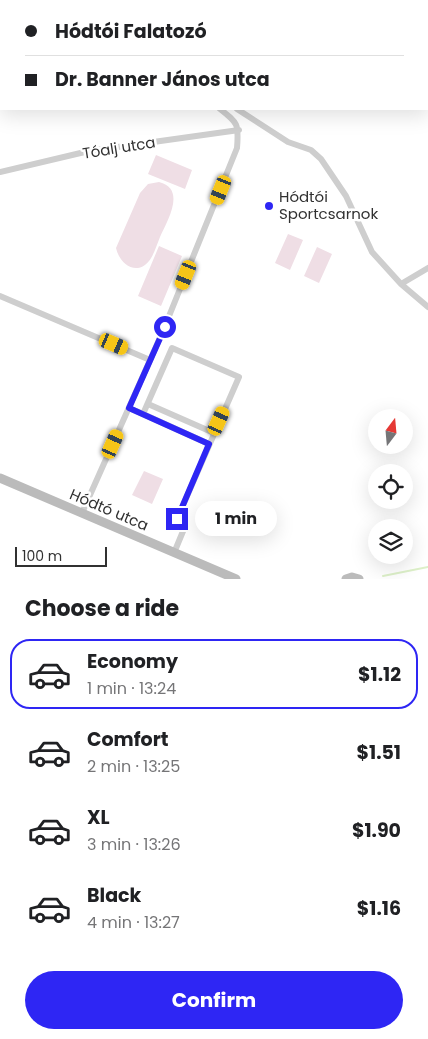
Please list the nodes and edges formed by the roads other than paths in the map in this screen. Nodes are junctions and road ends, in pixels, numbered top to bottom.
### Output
1 (221, 110) edge
2 (239, 110) edge
3 (239, 130) junction
4 (0, 172) edge
5 (428, 268) edge
6 (401, 284) junction
7 (0, 296) edge
8 (428, 308) edge
9 (150, 360) junction
10 (148, 404) junction
11 (129, 408) junction
12 (143, 414) junction
13 (214, 433) junction
14 (209, 444) junction
15 (0, 478) edge
16 (82, 513) junction
17 (174, 553) junction
18 (236, 579) edge
19 (346, 579) edge
20 (359, 579) edge

1 - 3 street
2 - 6 street
3 - 4 street, Tóalj utca
3 - 9 street
5 - 6 street
6 - 8 street
7 - 9 street
9 - 11 street
10 - 12 street
10 - 13 street
10 - 13 street
11 - 12 street
11 - 16 street
12 - 14 street
13 - 14 street
14 - 17 street
15 - 16 street, Hódtó utca
16 - 17 street, Hódtó utca
17 - 18 street, Hódtó utca
19 - 20 street

